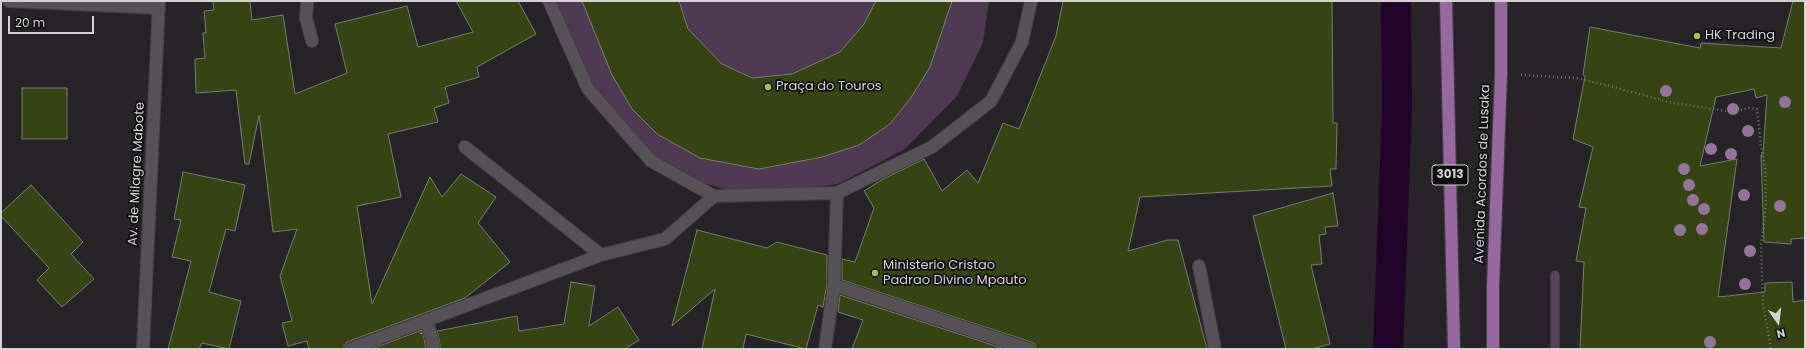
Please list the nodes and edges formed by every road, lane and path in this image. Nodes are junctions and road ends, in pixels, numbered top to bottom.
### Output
1 (9, 1) edge
2 (308, 1) edge
3 (549, 1) edge
4 (1030, 1) edge
5 (1446, 1) edge
6 (1501, 1) edge
7 (159, 4) edge
8 (312, 41) dead end
9 (1501, 74) junction
10 (466, 147) dead end
11 (837, 193) junction
12 (714, 196) junction
13 (602, 255) junction
14 (1199, 266) dead end
15 (834, 286) junction
16 (426, 320) junction
17 (143, 349) edge
18 (350, 349) edge
19 (434, 349) edge
20 (825, 349) edge
21 (1029, 349) edge
22 (1215, 349) edge
23 (1454, 349) edge
24 (1493, 349) edge
25 (1771, 349) edge

1 - 7 street
2 - 8 street
3 - 12 street
4 - 11 street
5 - 23 main road, 3013
6 - 9 main road, Avenida Acordos de Lusaka
7 - 17 street, Av. de Milagre Mabote
9 - 24 main road, Avenida Acordos de Lusaka
9 - 25 path
10 - 13 street
11 - 12 street
11 - 15 street
12 - 13 street
13 - 16 street
14 - 22 street
15 - 20 street
15 - 21 street
16 - 18 street
16 - 19 street

